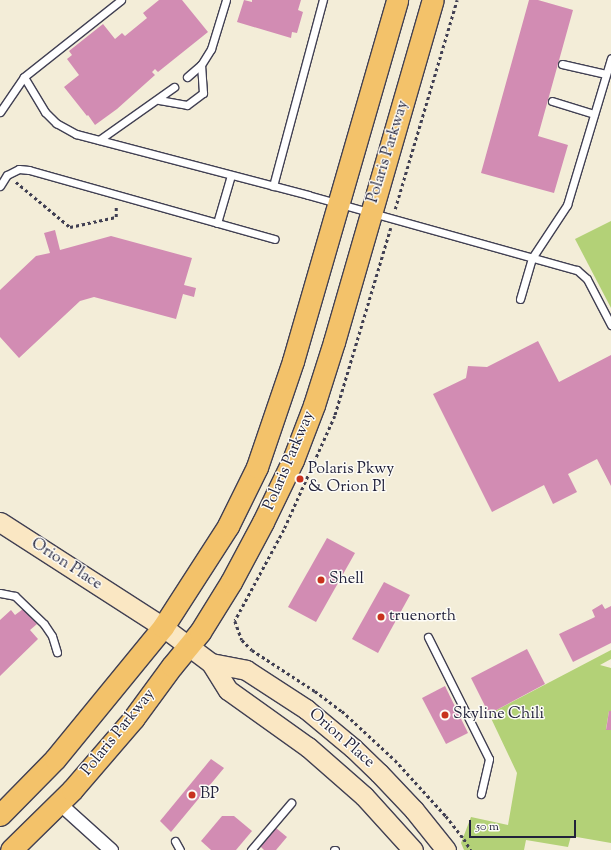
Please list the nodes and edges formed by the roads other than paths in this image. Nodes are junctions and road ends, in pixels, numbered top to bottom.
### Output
1 (121, 0) edge
2 (226, 0) edge
3 (323, 0) edge
4 (397, 0) edge
5 (434, 0) edge
6 (611, 58) edge
7 (201, 64) junction
8 (562, 64) dead end
9 (606, 74) junction
10 (187, 76) dead end
11 (24, 77) junction
12 (174, 87) dead end
13 (159, 100) junction
14 (552, 101) dead end
15 (0, 112) edge
16 (594, 114) junction
17 (99, 140) junction
18 (231, 175) junction
19 (0, 186) edge
20 (273, 186) junction
21 (339, 204) junction
22 (371, 213) junction
23 (217, 223) junction
24 (274, 239) dead end
25 (532, 258) junction
26 (520, 299) dead end
27 (611, 325) edge
28 (0, 522) edge
29 (0, 593) edge
30 (163, 627) junction
31 (428, 637) dead end
32 (189, 645) junction
33 (57, 652) dead end
34 (211, 663) junction
35 (481, 794) dead end
36 (58, 803) junction
37 (291, 803) dead end
38 (0, 815) edge
39 (175, 841) dead end
40 (11, 850) edge
41 (111, 850) edge
42 (180, 850) edge
43 (252, 850) edge
44 (413, 850) edge
45 (446, 850) edge

1 - 11 lane
2 - 7 lane
3 - 20 lane
4 - 21 main road, Polaris Parkway
5 - 22 main road, Polaris Parkway
6 - 9 lane
7 - 10 lane
7 - 13 lane
8 - 9 lane
9 - 16 lane
11 - 15 lane
11 - 17 lane
12 - 13 lane
13 - 17 lane
14 - 16 lane
16 - 25 lane
17 - 18 lane
18 - 20 lane
18 - 23 lane
19 - 23 lane
20 - 21 lane
21 - 22 lane
21 - 30 main road, Polaris Parkway
22 - 25 lane
22 - 32 main road, Polaris Parkway
23 - 24 lane
25 - 26 lane
25 - 27 lane
28 - 30 main road, Orion Place
29 - 33 lane
30 - 32 main road, Orion Place
30 - 38 main road, Polaris Parkway
31 - 35 lane
32 - 34 main road, Orion Place
32 - 36 main road, Polaris Parkway
34 - 44 main road, Orion Place
34 - 45 main road, Orion Place
36 - 40 main road, Polaris Parkway
36 - 41 street
37 - 43 lane
39 - 42 lane

